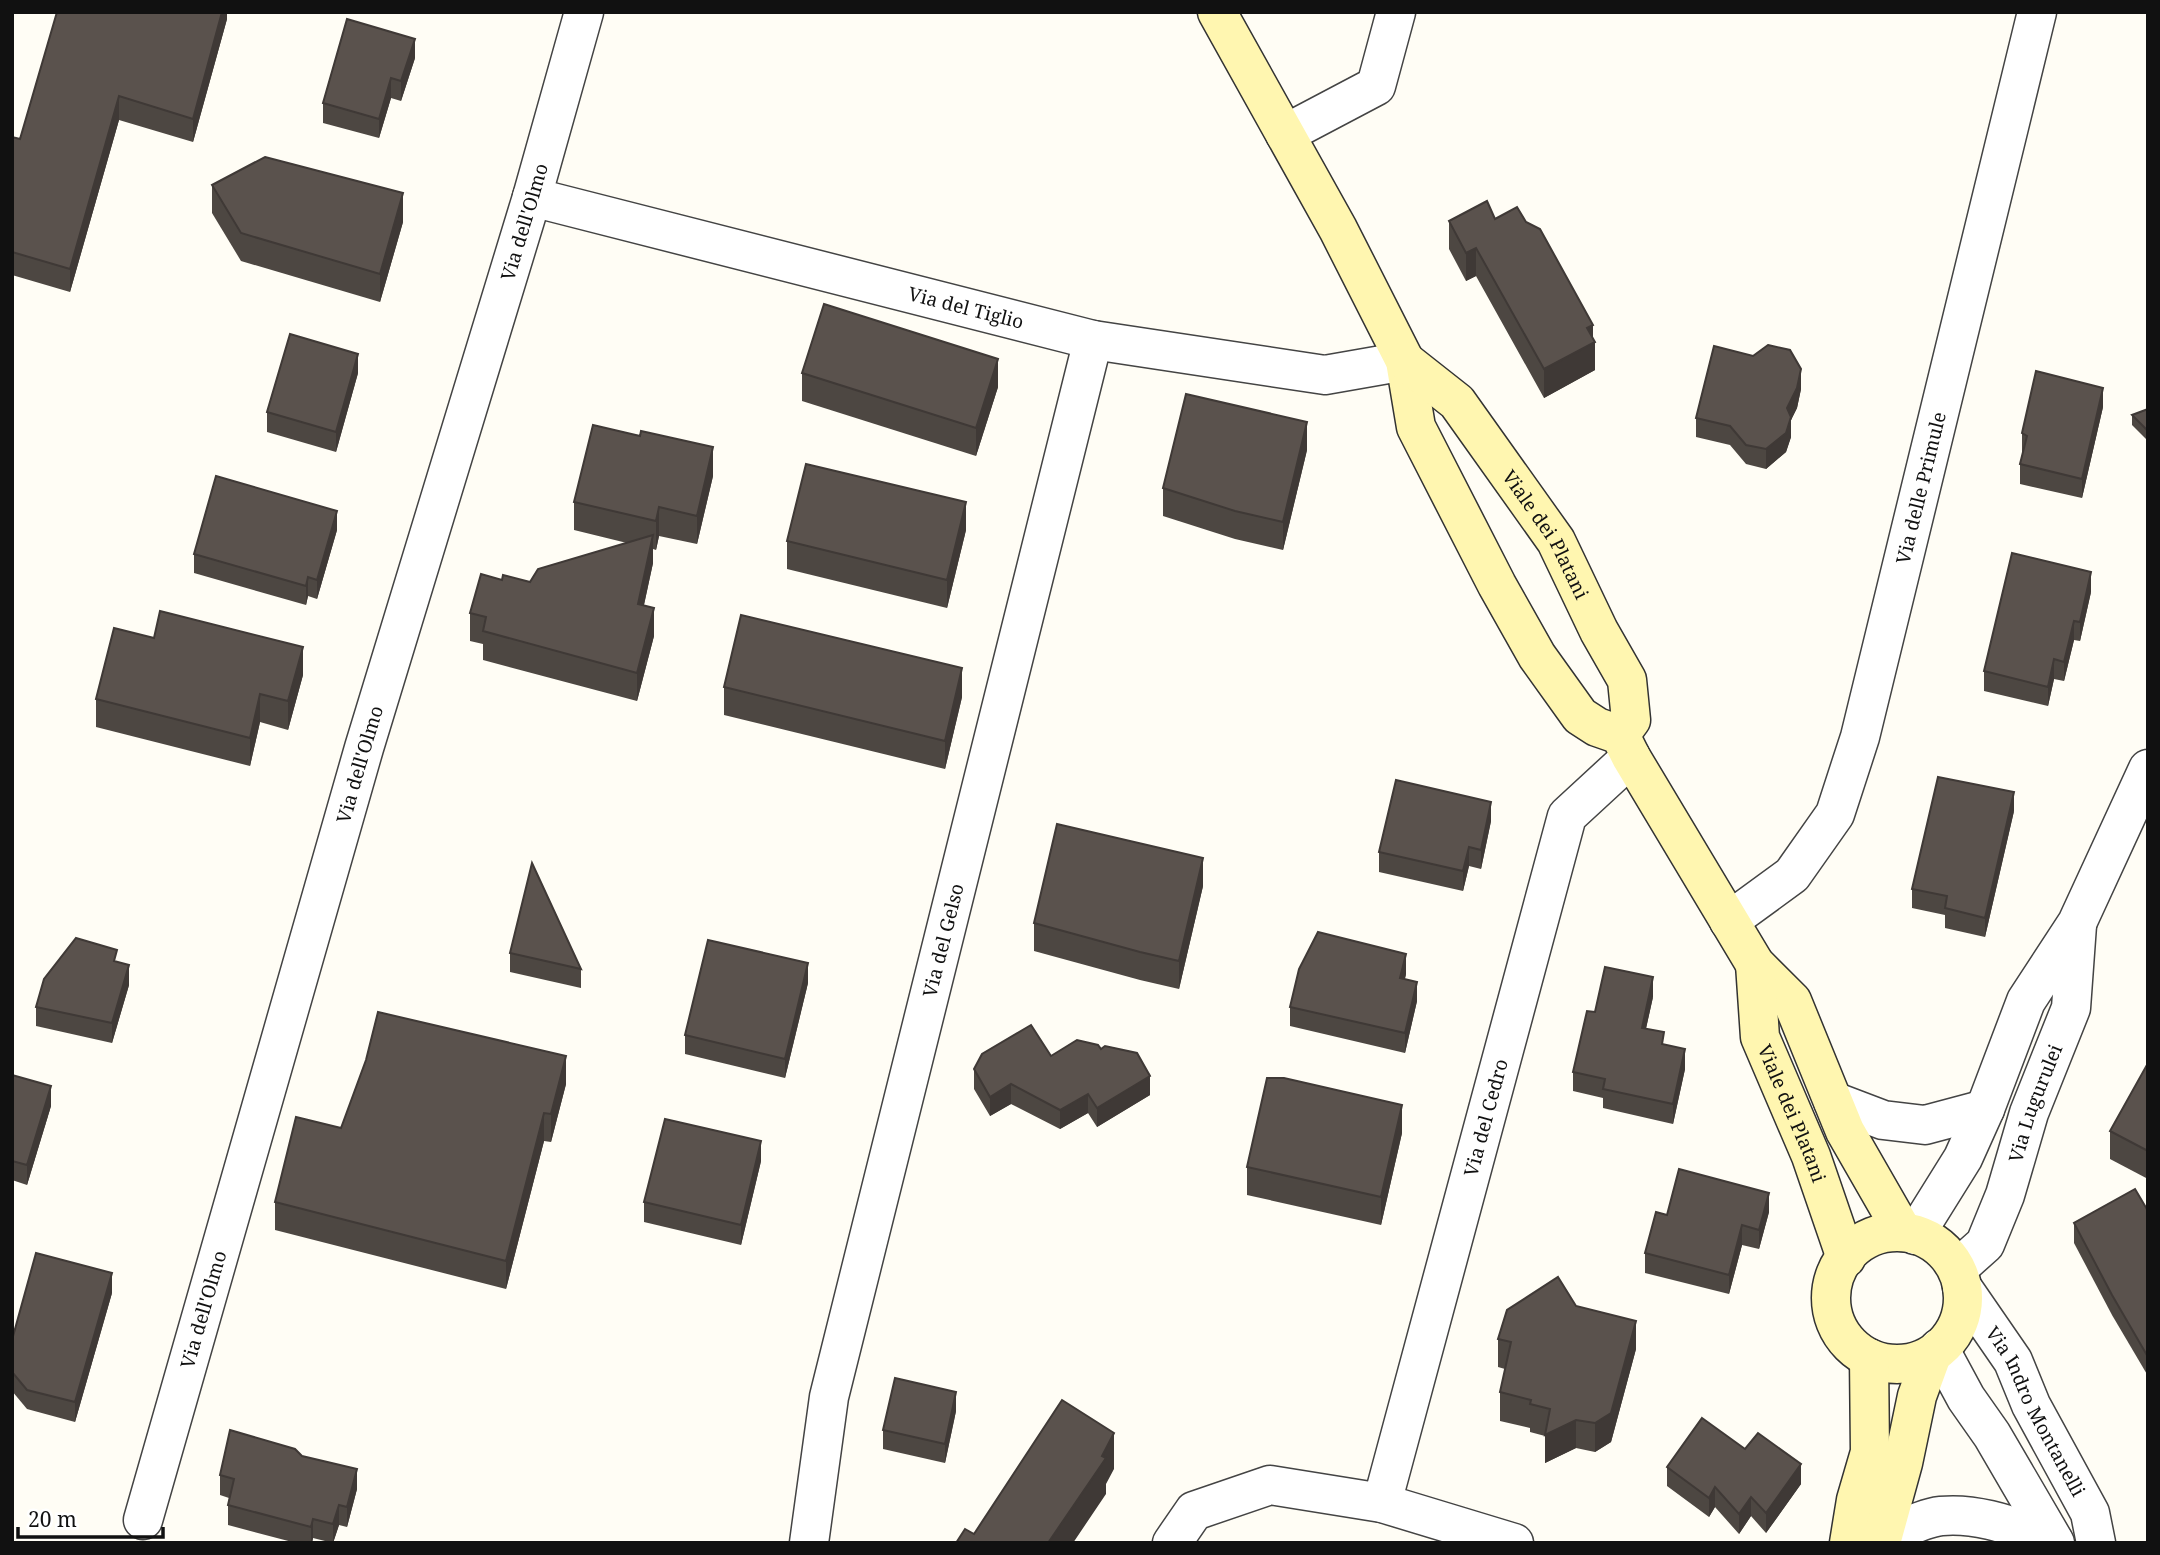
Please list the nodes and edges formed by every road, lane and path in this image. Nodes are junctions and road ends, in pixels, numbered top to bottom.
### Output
1 (584, 12) edge
2 (1217, 12) edge
3 (1396, 12) edge
4 (2037, 12) edge
5 (1285, 134) junction
6 (532, 197) junction
7 (1093, 340) junction
8 (1405, 361) junction
9 (1625, 746) junction
10 (2148, 769) edge
11 (1729, 921) junction
12 (2077, 923) junction
13 (1755, 964) junction
14 (1833, 1101) junction
15 (1985, 1109) junction
16 (1909, 1234) junction
17 (1846, 1258) junction
18 (1959, 1278) junction
19 (1935, 1352) junction
20 (1869, 1358) junction
21 (1382, 1503) junction
22 (143, 1520) dead end
23 (1872, 1541) edge
24 (2054, 1541) edge
25 (809, 1543) edge
26 (1172, 1543) edge
27 (1514, 1543) edge
28 (2096, 1543) edge

1 - 6 street, Via dell'Olmo
2 - 5 main road, Viale dei Platani
3 - 5 street
4 - 11 street, Via delle Primule
5 - 8 main road, Viale dei Platani
6 - 7 street, Via del Tiglio
6 - 22 street, Via dell'Olmo
7 - 8 street, Via del Tiglio
7 - 25 street, Via del Gelso
8 - 9 main road, Viale dei Platani
8 - 9 main road, Viale dei Platani
9 - 11 main road, Viale dei Platani
9 - 21 street, Via del Cedro
10 - 12 street, Via Lugurulei
11 - 13 main road, Viale dei Platani
12 - 15 street, Via Lugurulei
12 - 18 street, Via Lugurulei
13 - 14 main road, Viale dei Platani
13 - 17 main road, Viale dei Platani
14 - 15 street
14 - 16 main road, Viale dei Platani
15 - 16 street, Via Lugurulei
16 - 17 main road
16 - 18 main road, Viale dei Platani
17 - 20 main road
18 - 19 main road
18 - 28 street, Via Indro Montanelli
19 - 20 main road
19 - 23 main road
19 - 24 street
20 - 23 main road
21 - 26 street
21 - 27 street
23 - 24 street

